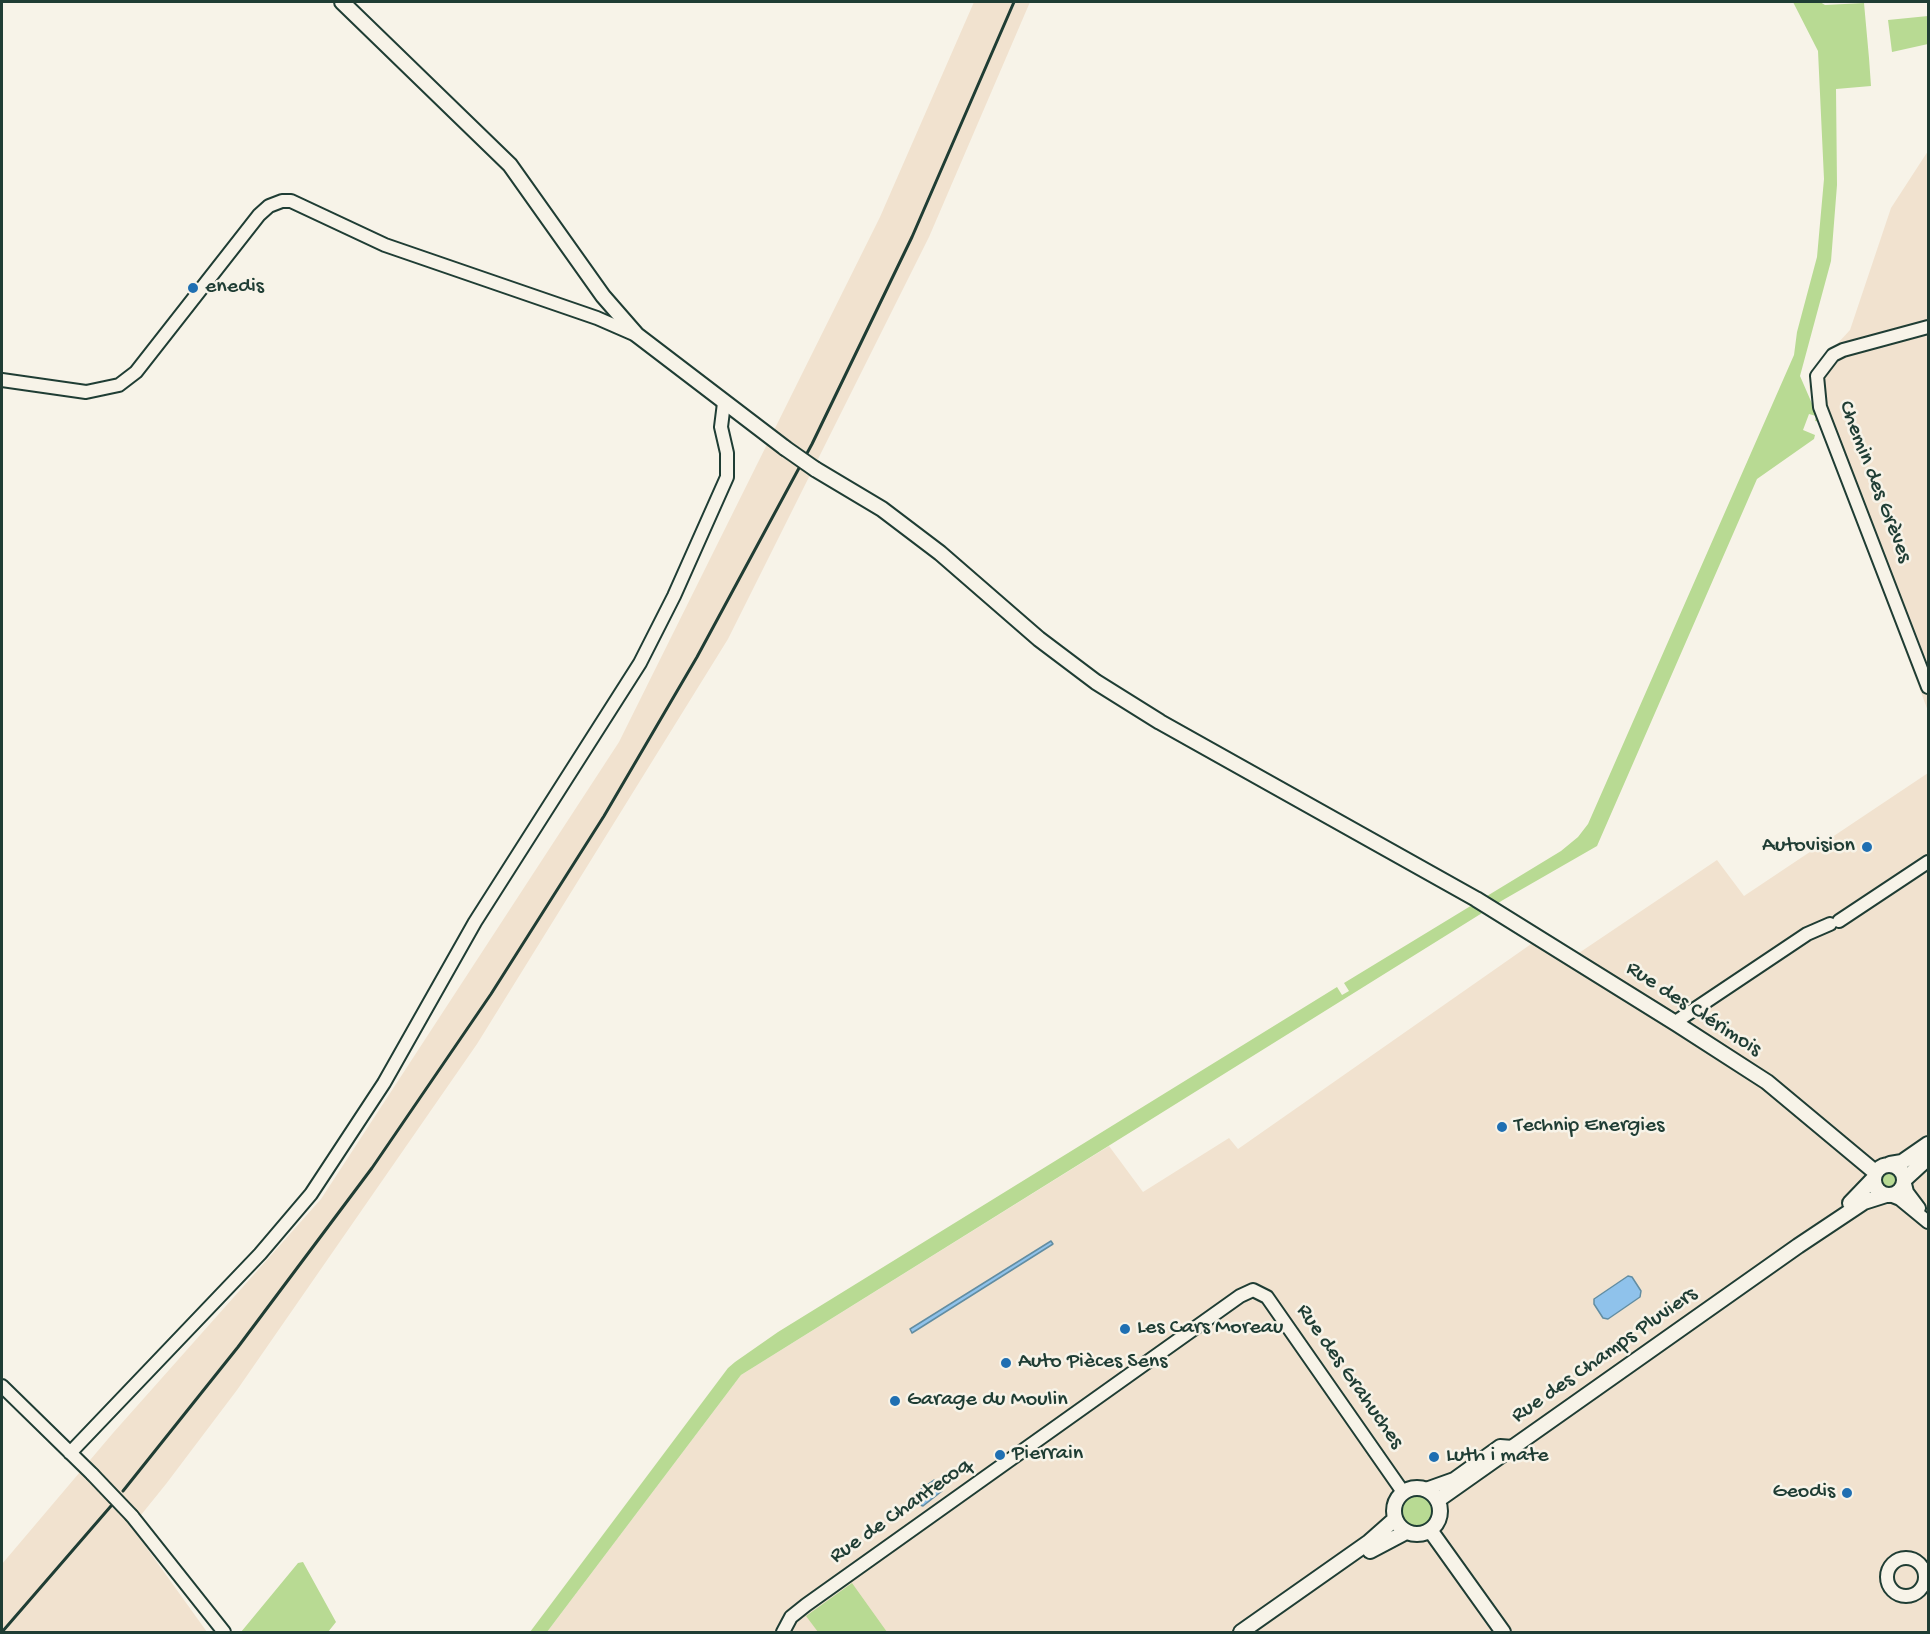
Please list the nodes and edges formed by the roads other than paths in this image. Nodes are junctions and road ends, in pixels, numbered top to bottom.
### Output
1 (342, 2) edge
2 (1929, 327) edge
3 (637, 335) junction
4 (2, 380) edge
5 (724, 403) junction
6 (1929, 687) edge
7 (1929, 862) edge
8 (1677, 1024) junction
9 (1929, 1144) edge
10 (1929, 1158) edge
11 (1890, 1164) junction
12 (1875, 1175) junction
13 (1904, 1180) junction
14 (1888, 1195) junction
15 (1929, 1217) edge
16 (1929, 1222) edge
17 (1798, 1246) junction
18 (1257, 1290) joint
19 (2, 1386) edge
20 (1513, 1447) junction
21 (70, 1453) junction
22 (1426, 1489) junction
23 (1403, 1492) junction
24 (1438, 1500) junction
25 (1395, 1519) junction
26 (1431, 1530) junction
27 (1406, 1532) junction
28 (224, 1632) edge
29 (783, 1632) edge
30 (1241, 1632) edge
31 (1256, 1632) edge
32 (1503, 1632) edge

1 - 3 street, Rue des Clérimois
2 - 6 street, Chemin des Grèves
3 - 4 street
3 - 5 street, Rue des Clérimois
5 - 8 street, Rue des Clérimois, bridge
5 - 21 street
7 - 8 street
8 - 12 street, Rue des Clérimois
9 - 11 street
10 - 13 street
11 - 12 street
11 - 13 street
12 - 14 street
12 - 17 street, Rue des Champs Pluviers
13 - 14 street
13 - 15 street
14 - 16 street
14 - 17 street, Rue des Champs Pluviers
17 - 20 street, Rue des Champs Pluviers
18 - 23 street, Rue des Grahuches
18 - 29 street, Rue de Chantecoq
19 - 21 street
20 - 22 street
20 - 24 street, Rue des Champs Pluviers
21 - 28 street, bridge
22 - 23 street
22 - 24 street
23 - 25 street
24 - 26 street
25 - 27 street
25 - 30 street
26 - 27 street
26 - 32 street
27 - 31 street

